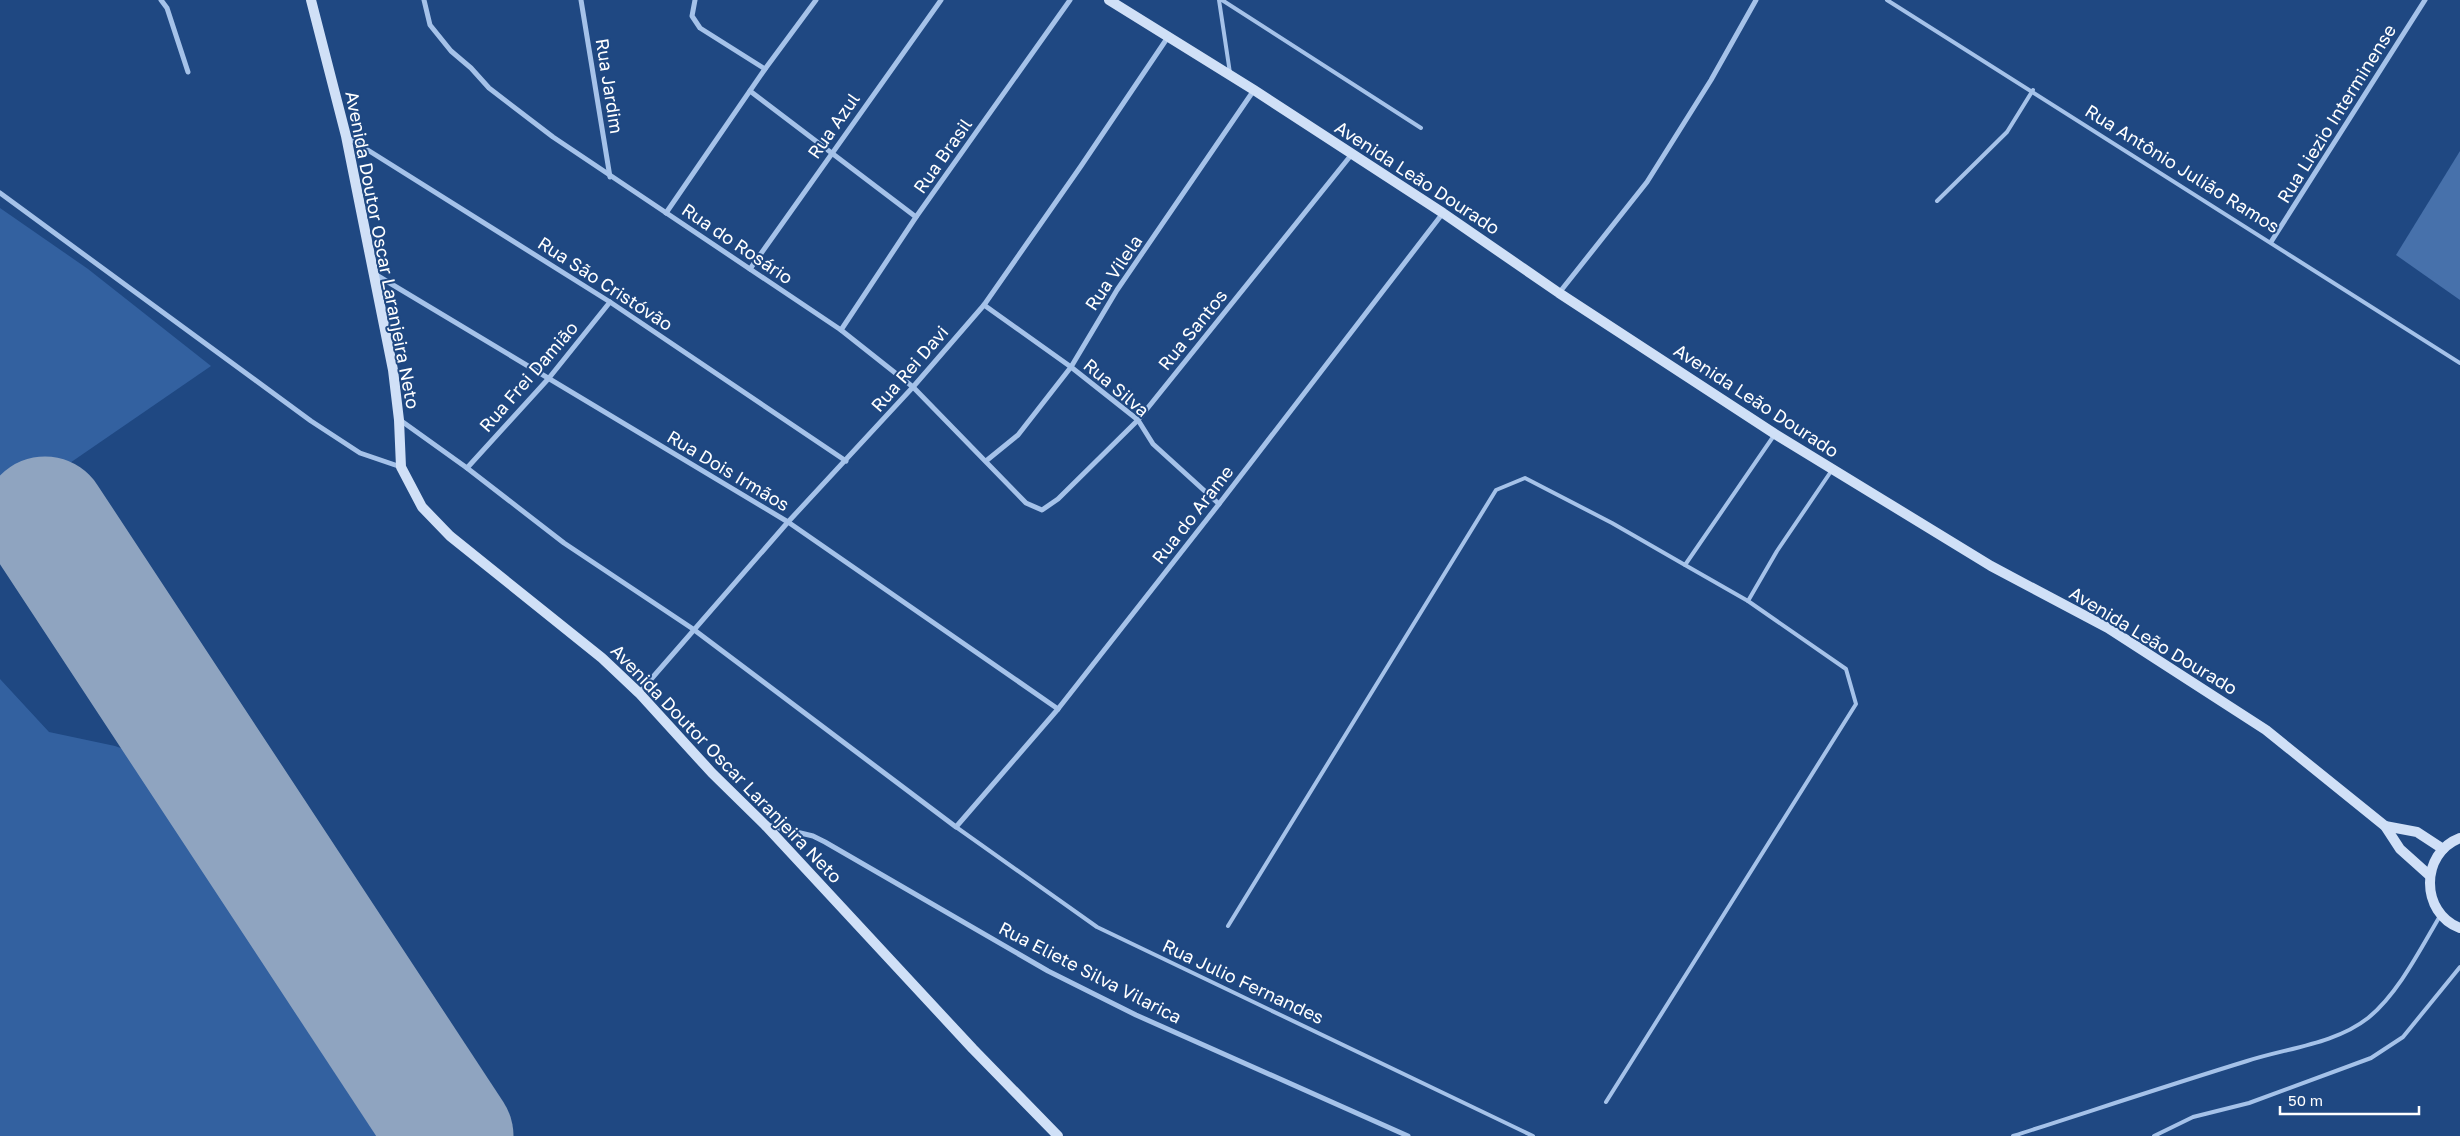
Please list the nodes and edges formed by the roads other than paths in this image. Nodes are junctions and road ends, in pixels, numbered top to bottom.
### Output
1 (161, 0) edge
2 (311, 0) edge
3 (424, 0) edge
4 (581, 0) edge
5 (695, 0) edge
6 (816, 0) edge
7 (941, 0) edge
8 (1070, 0) edge
9 (1109, 0) edge
10 (1220, 0) edge
11 (1756, 0) edge
12 (1888, 0) edge
13 (2425, 0) edge
14 (1168, 37) junction
15 (765, 70) junction
16 (188, 72) dead end
17 (1231, 77) junction
18 (1254, 90) junction
19 (2033, 90) junction
20 (750, 91) junction
21 (1421, 128) dead end
22 (346, 136) junction
23 (831, 154) junction
24 (1352, 154) junction
25 (610, 177) junction
26 (0, 193) edge
27 (1937, 202) dead end
28 (666, 213) junction
29 (1443, 213) junction
30 (916, 218) junction
31 (2272, 242) junction
32 (750, 269) junction
33 (373, 273) junction
34 (1559, 293) junction
35 (610, 302) junction
36 (984, 305) junction
37 (841, 330) junction
38 (2460, 363) edge
39 (1070, 367) junction
40 (549, 378) junction
41 (913, 387) junction
42 (399, 420) junction
43 (1138, 420) junction
44 (1775, 434) junction
45 (846, 461) junction
46 (986, 461) junction
47 (401, 467) junction
48 (467, 468) junction
49 (1832, 470) junction
50 (1219, 504) junction
51 (1042, 510) joint
52 (788, 522) junction
53 (1685, 565) junction
54 (1748, 601) junction
55 (693, 629) junction
56 (639, 693) junction
57 (1058, 709) junction
58 (765, 825) junction
59 (2385, 826) junction
60 (956, 827) junction
61 (2460, 838) edge
62 (2443, 849) junction
63 (2429, 875) junction
64 (2441, 914) junction
65 (1228, 926) dead end
66 (2460, 928) edge
67 (2460, 967) edge
68 (1606, 1102) dead end
69 (1058, 1136) edge
70 (1408, 1136) edge
71 (1533, 1136) edge
72 (2013, 1136) edge
73 (2154, 1136) edge

1 - 16 street
2 - 22 main road, Avenida Doutor Oscar Laranjeira Neto
3 - 25 street, Rua do Rosário
4 - 25 street, Rua Jardim
5 - 15 street
6 - 15 street
7 - 23 street, Rua Azul
8 - 30 street, Rua Brasil
9 - 14 main road, Avenida Leão Dourado
10 - 17 lane
10 - 21 lane
11 - 34 street
12 - 19 lane, Rua Antônio Julião Ramos
13 - 31 street, Rua Liezio Interminense
14 - 17 main road, Avenida Leão Dourado
14 - 36 street, Rua Rei Davi
15 - 20 street
17 - 18 main road, Avenida Leão Dourado
18 - 24 main road, Avenida Leão Dourado
18 - 39 street, Rua Vilela
19 - 27 lane
19 - 31 lane, Rua Antônio Julião Ramos
20 - 23 street
20 - 28 street
22 - 33 main road, Avenida Doutor Oscar Laranjeira Neto
22 - 35 street, Rua São Cristóvão
23 - 30 street
23 - 32 street, Rua Azul
24 - 29 main road, Avenida Leão Dourado
24 - 43 street, Rua Santos
25 - 28 street, Rua do Rosário
26 - 47 street
28 - 32 street, Rua do Rosário
29 - 34 main road, Avenida Leão Dourado
29 - 50 street, Rua do Arame
30 - 37 street, Rua Brasil
31 - 38 lane, Rua Antônio Julião Ramos
32 - 37 street, Rua do Rosário
33 - 40 street, Rua Dois Irmãos
33 - 42 main road, Avenida Doutor Oscar Laranjeira Neto
34 - 44 main road, Avenida Leão Dourado
35 - 40 street, Rua Frei Damião
35 - 45 street, Rua São Cristóvão
36 - 39 street, Rua Silva
36 - 41 street, Rua Rei Davi
37 - 41 street, Rua do Rosário
39 - 43 street, Rua Silva
39 - 46 street, Rua Vilela
40 - 48 street, Rua Frei Damião
40 - 52 street, Rua Dois Irmãos
41 - 45 street, Rua Rei Davi
41 - 46 street, Rua do Rosário
42 - 47 main road, Avenida Doutor Oscar Laranjeira Neto
42 - 48 street
43 - 50 street, Rua Silva
43 - 51 street, Rua Santos
44 - 49 main road, Avenida Leão Dourado
44 - 53 lane
45 - 52 street, Rua Rei Davi
46 - 51 street, Rua do Rosário
47 - 56 main road, Avenida Doutor Oscar Laranjeira Neto
48 - 55 street
49 - 54 lane
49 - 59 main road, Avenida Leão Dourado
50 - 57 street, Rua do Arame
52 - 55 street, Rua Rei Davi
52 - 57 street, Rua Dois Irmãos
53 - 54 lane
53 - 65 lane
54 - 68 lane
55 - 56 street, Rua Rei Davi
55 - 60 street
56 - 58 main road, Avenida Doutor Oscar Laranjeira Neto
57 - 60 street, Rua do Arame
58 - 69 main road, Avenida Doutor Oscar Laranjeira Neto
58 - 70 street, Rua Eliete Silva Vilarica
59 - 62 main road, Avenida Leão Dourado
59 - 63 main road, Avenida Leão Dourado
60 - 71 lane, Rua Julio Fernandes
61 - 62 main road
62 - 63 main road
63 - 64 main road
64 - 66 main road
64 - 72 lane
67 - 73 lane

